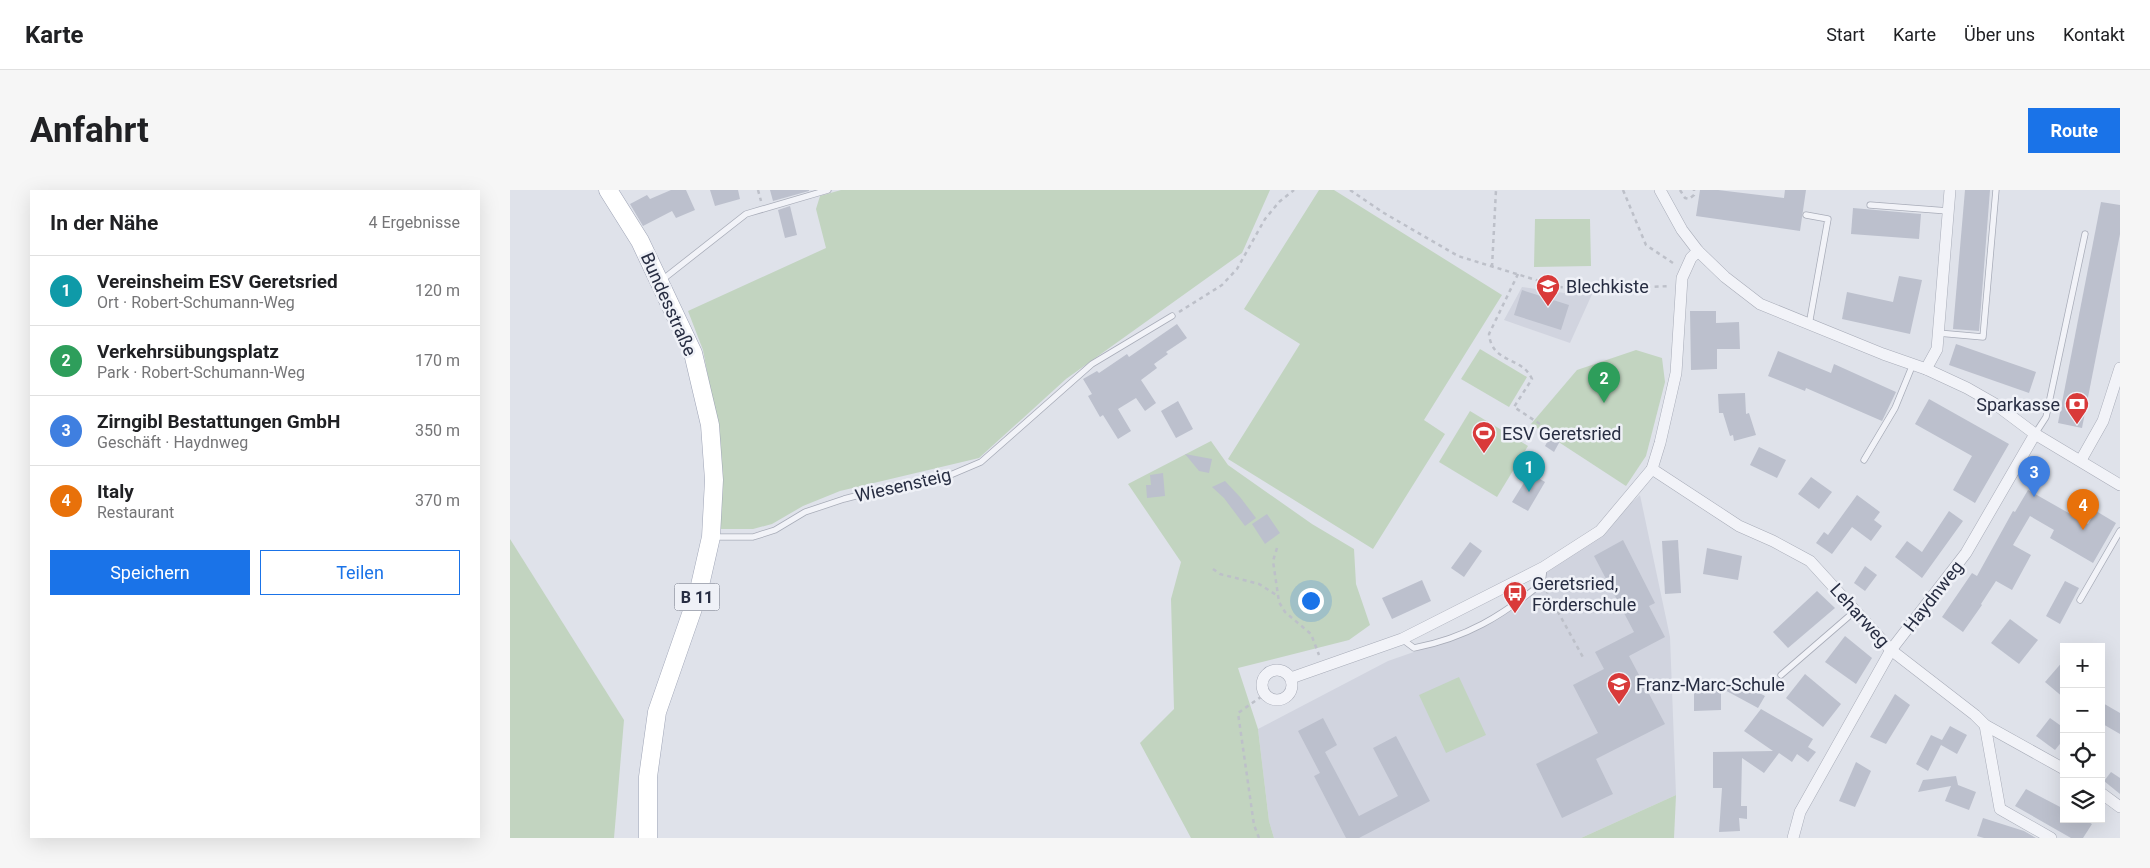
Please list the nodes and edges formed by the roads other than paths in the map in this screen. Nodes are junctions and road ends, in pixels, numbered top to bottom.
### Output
1 (608, 190) edge
2 (828, 190) edge
3 (1660, 190) edge
4 (1950, 190) edge
5 (1996, 190) edge
6 (1870, 205) dead end
7 (1948, 211) junction
8 (1806, 215) dead end
9 (2085, 234) dead end
10 (1698, 251) junction
11 (660, 281) junction
12 (1172, 316) road end
13 (1810, 325) junction
14 (1938, 333) junction
15 (1913, 364) junction
16 (1926, 369) junction
17 (2120, 369) edge
18 (2035, 434) junction
19 (1864, 460) dead end
20 (2081, 460) junction
21 (1652, 469) junction
22 (2120, 485) edge
23 (2120, 531) edge
24 (711, 537) junction
25 (1544, 566) junction
26 (2080, 600) dead end
27 (1855, 610) junction
28 (1402, 639) junction
29 (1891, 650) junction
30 (1781, 675) dead end
31 (1291, 678) junction
32 (1984, 725) junction
33 (2060, 767) edge
34 (2105, 797) edge
35 (2120, 807) edge
36 (648, 838) edge
37 (1793, 838) edge
38 (2051, 838) edge

1 - 11 main road, Bundesstraße / B 11
2 - 11 lane
3 - 10 street
4 - 7 street
5 - 14 lane
6 - 7 lane
7 - 14 street
8 - 13 lane
9 - 18 lane
10 - 13 street
10 - 21 street
11 - 24 main road, Bundesstraße / B 11
12 - 24 lane, Wiesensteig
13 - 15 street
14 - 16 street
15 - 16 street
15 - 19 lane
16 - 18 street
17 - 20 street
18 - 20 street
18 - 29 street, Haydnweg
20 - 22 street
21 - 25 street
21 - 27 street, Leharweg
23 - 26 lane
24 - 36 main road, Bundesstraße / B 11
25 - 28 street
25 - 28 lane
27 - 29 street, Leharweg
27 - 30 lane
28 - 31 street
29 - 32 street, Leharweg
29 - 37 street, Haydnweg
31 - 31 street
32 - 33 street, Leharweg
32 - 38 street
34 - 35 street

